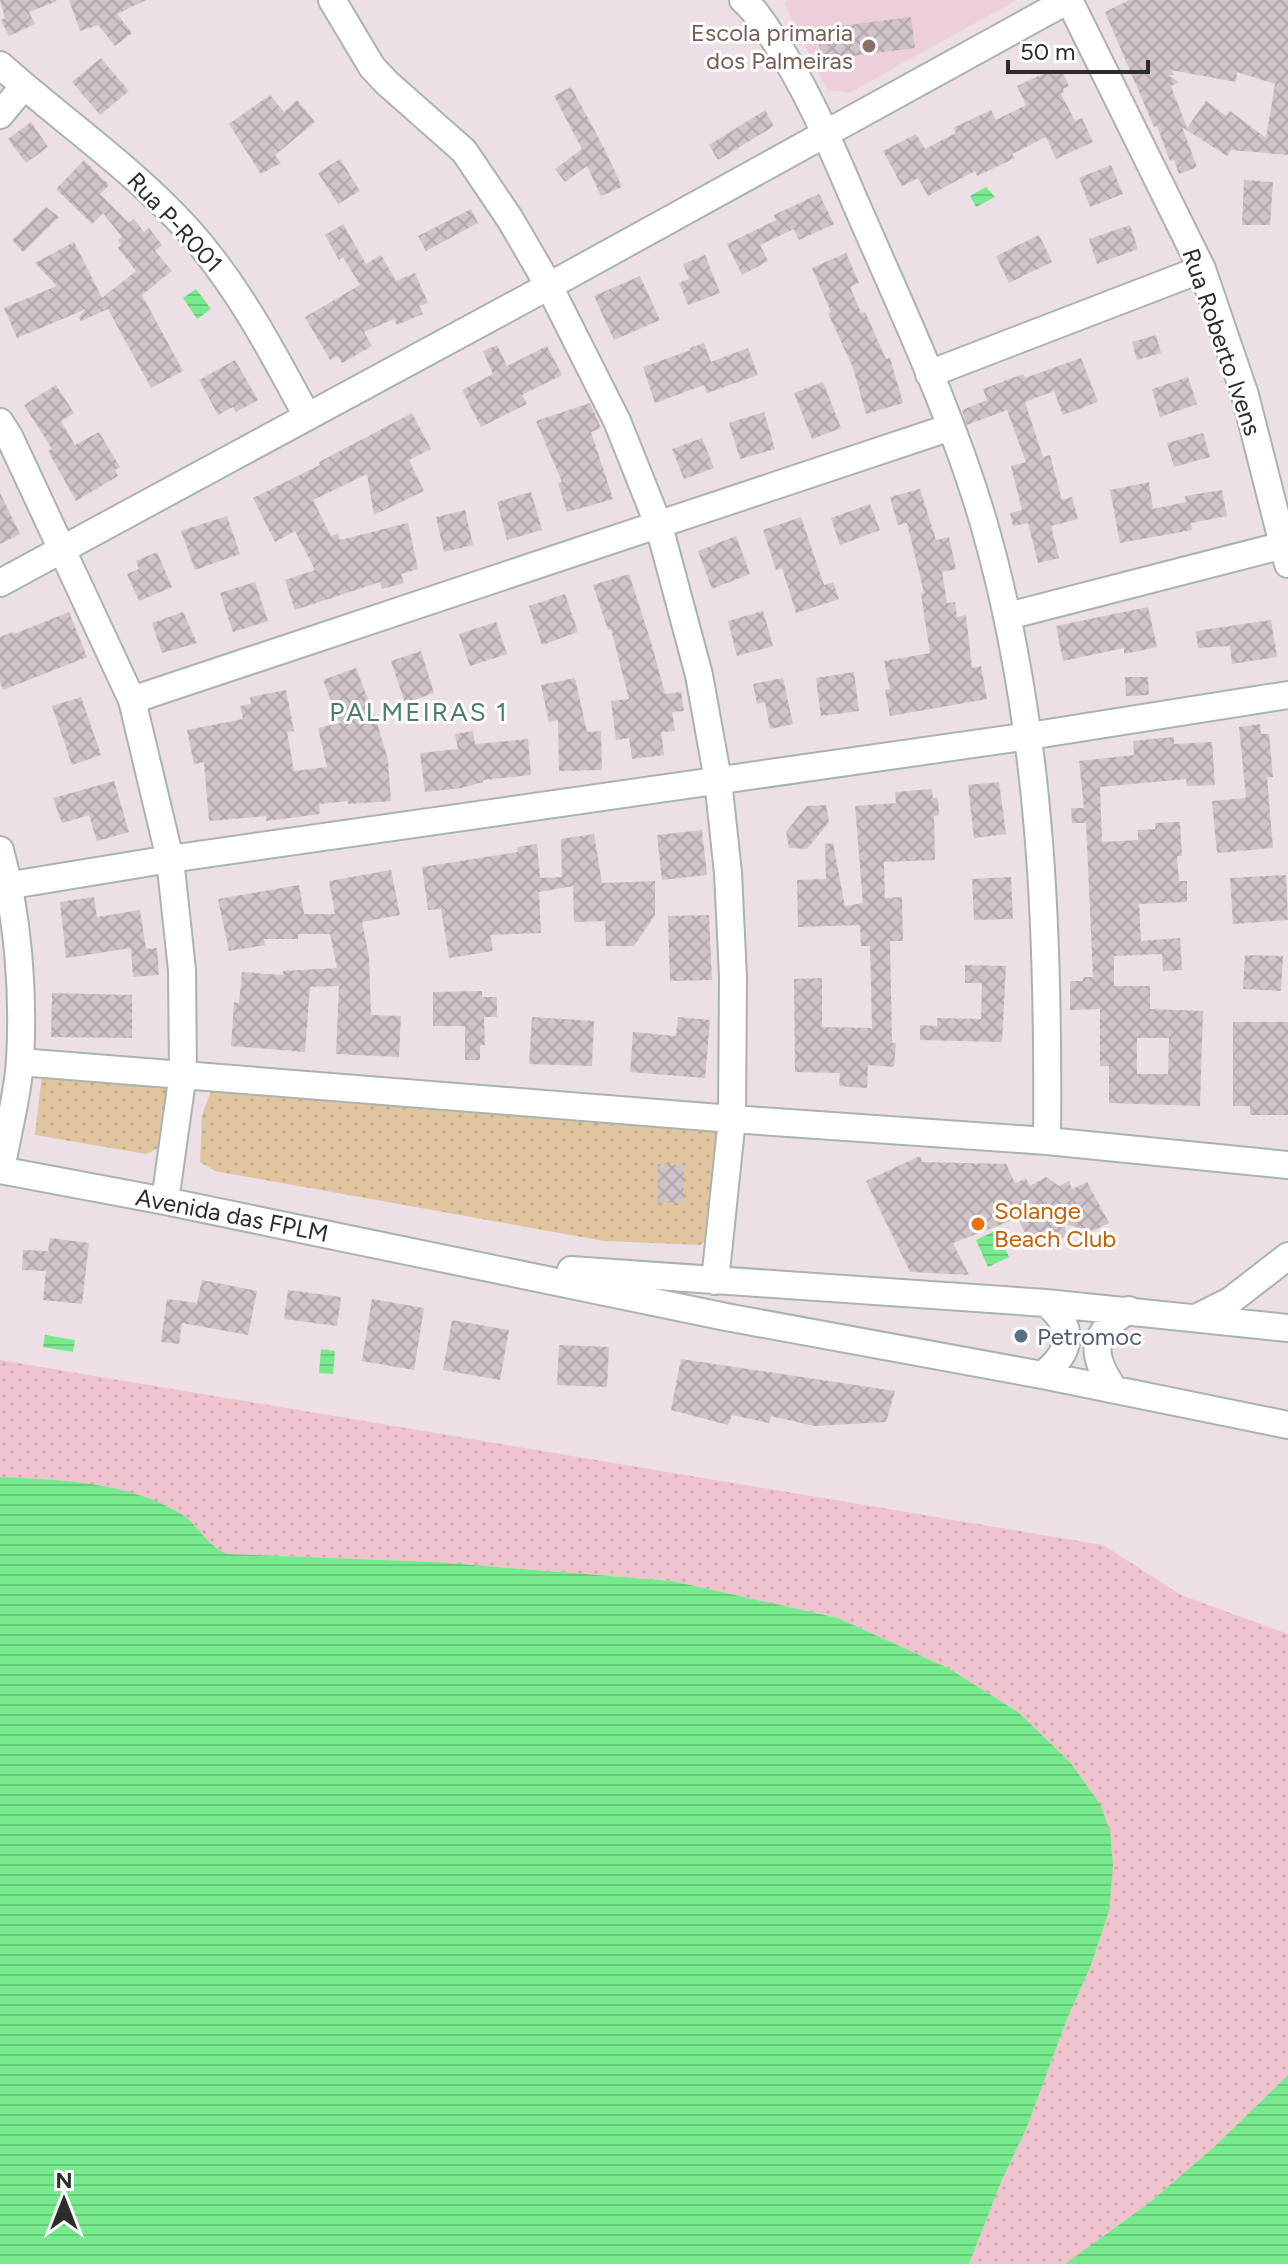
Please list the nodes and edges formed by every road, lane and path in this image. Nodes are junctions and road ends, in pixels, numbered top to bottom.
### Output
1 (332, 0) edge
2 (743, 0) edge
3 (1069, 0) edge
4 (0, 65) edge
5 (24, 86) junction
6 (0, 115) edge
7 (826, 134) junction
8 (1202, 269) junction
9 (549, 286) junction
10 (929, 374) junction
11 (307, 416) junction
12 (0, 422) edge
13 (951, 427) junction
14 (659, 526) junction
15 (63, 548) junction
16 (1286, 554) edge
17 (0, 583) edge
18 (1008, 616) junction
19 (1288, 695) edge
20 (132, 700) junction
21 (1029, 736) junction
22 (718, 780) junction
23 (0, 850) edge
24 (170, 859) junction
25 (5, 887) edge
26 (20, 1062) junction
27 (183, 1073) junction
28 (732, 1119) junction
29 (1047, 1141) junction
30 (1288, 1165) edge
31 (0, 1170) edge
32 (165, 1201) junction
33 (1288, 1256) edge
34 (464, 1262) junction
35 (715, 1281) junction
36 (1046, 1303) junction
37 (1129, 1310) junction
38 (1198, 1317) junction
39 (1288, 1328) edge
40 (1042, 1375) junction
41 (1114, 1389) junction
42 (1288, 1425) edge

1 - 9 street
2 - 7 street
3 - 7 street
3 - 8 street, Rua Roberto Ivens
4 - 5 street, Rua P-R001
5 - 6 street
5 - 11 street, Rua P-R001
7 - 9 street
7 - 10 street
8 - 10 street
8 - 16 street, Rua Roberto Ivens
9 - 11 street
9 - 14 street
10 - 13 street
11 - 15 street
12 - 15 street
13 - 14 street
13 - 18 street
14 - 20 street
14 - 22 street
15 - 17 street
15 - 20 street
16 - 18 street
18 - 21 street
19 - 21 street
20 - 24 street
21 - 22 street
21 - 29 street
22 - 24 street
22 - 28 street
23 - 25 street
24 - 25 street
24 - 27 street
25 - 26 street
26 - 27 street
26 - 31 street
27 - 28 street
27 - 32 street
28 - 29 street
28 - 35 street
29 - 30 street
31 - 32 street, Avenida das FPLM
32 - 34 street, Avenida das FPLM
33 - 38 street
34 - 35 street
34 - 40 street
35 - 36 street
36 - 37 street
36 - 40 street
37 - 38 street
37 - 41 street
38 - 39 street
40 - 41 street
41 - 42 street

